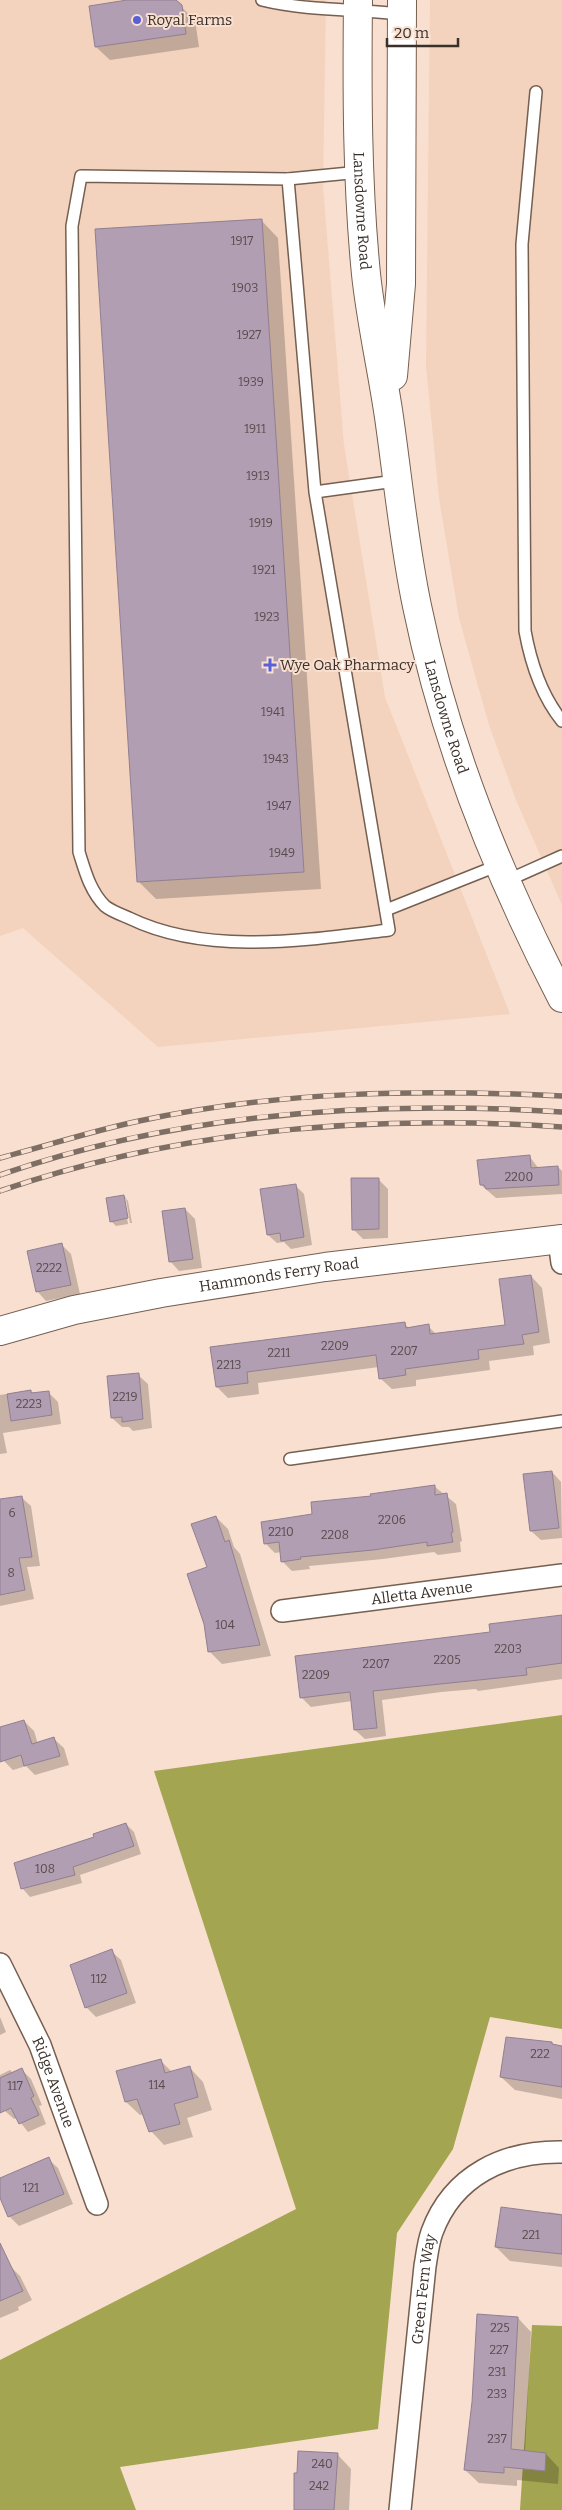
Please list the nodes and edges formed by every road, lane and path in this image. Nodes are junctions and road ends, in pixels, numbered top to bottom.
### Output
1 (262, 0) edge
2 (358, 5) edge
3 (402, 7) edge
4 (536, 92) dead end
5 (360, 172) junction
6 (288, 179) junction
7 (389, 420) junction
8 (396, 481) junction
9 (315, 492) junction
10 (562, 721) edge
11 (562, 856) edge
12 (503, 873) junction
13 (386, 910) junction
14 (562, 998) edge
15 (561, 1247) edge
16 (0, 1331) edge
17 (562, 1421) edge
18 (290, 1459) dead end
19 (562, 1576) edge
20 (282, 1611) dead end
21 (0, 1964) edge
22 (562, 2152) edge
23 (97, 2204) dead end
24 (400, 2510) edge

1 - 2 lane
2 - 3 lane
2 - 5 street, Lansdowne Road
3 - 7 street, Lansdowne Road
4 - 10 lane
5 - 6 lane
5 - 7 street, Lansdowne Road
6 - 9 lane
6 - 13 lane
7 - 8 street, Lansdowne Road
8 - 9 lane
8 - 12 street, Lansdowne Road
9 - 13 lane
11 - 12 lane
12 - 13 lane
12 - 14 street, Lansdowne Road
15 - 16 street, Hammonds Ferry Road
17 - 18 lane
19 - 20 street, Alletta Avenue
21 - 23 street, Ridge Avenue
22 - 24 street, Green Fern Way

